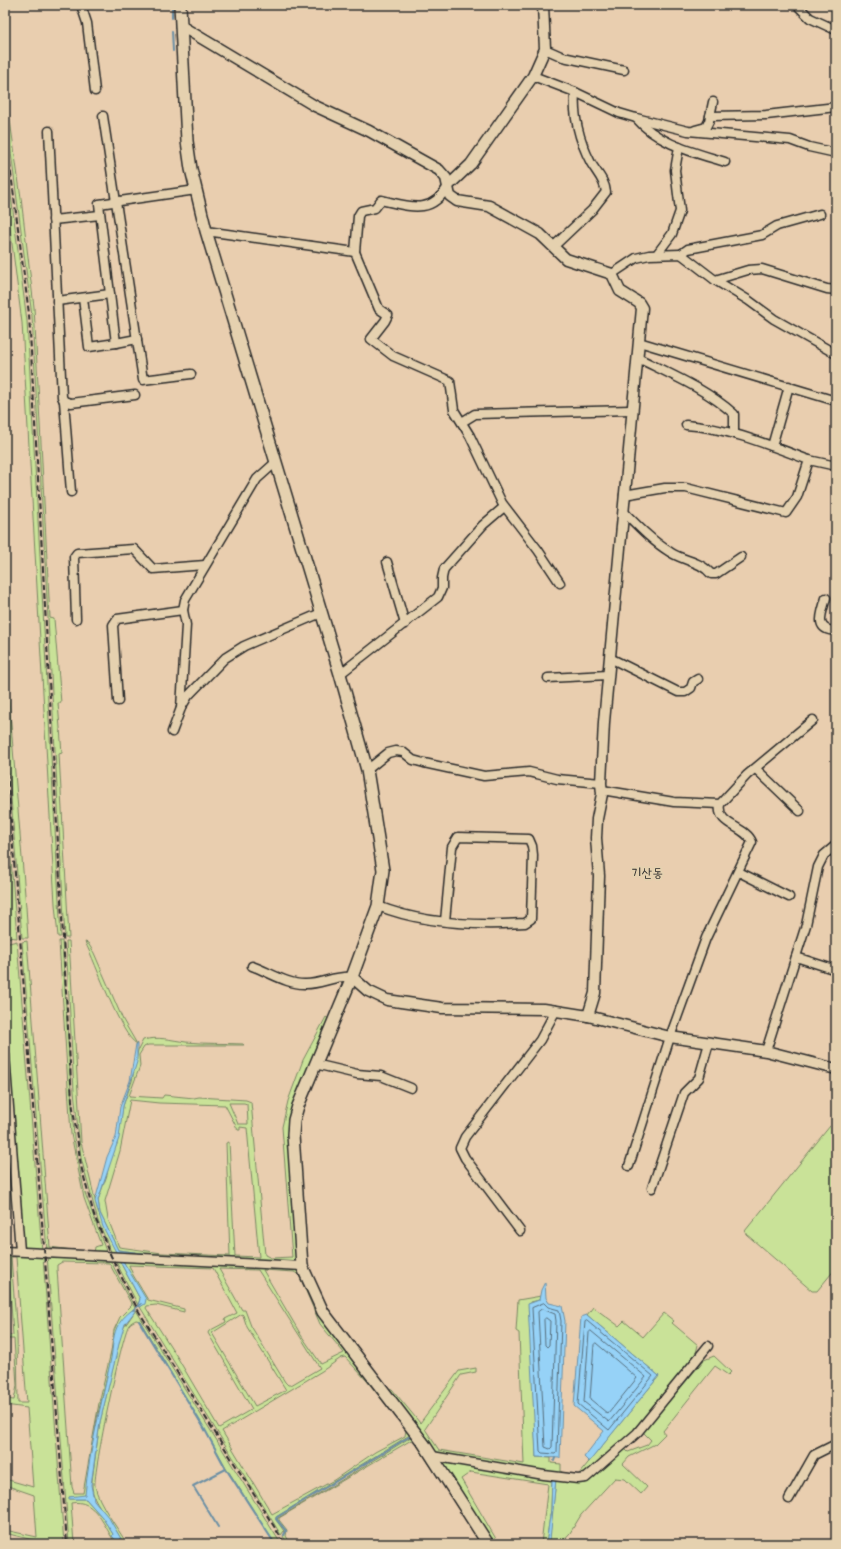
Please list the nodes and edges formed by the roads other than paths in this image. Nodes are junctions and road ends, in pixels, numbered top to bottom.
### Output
1 (81, 5) edge
2 (180, 5) edge
3 (543, 5) edge
4 (797, 5) edge
5 (181, 26) junction
6 (836, 30) edge
7 (545, 49) junction
8 (624, 70) dead end
9 (533, 76) junction
10 (95, 91) dead end
11 (575, 92) junction
12 (713, 102) dead end
13 (836, 107) edge
14 (103, 116) dead end
15 (710, 116) junction
16 (636, 118) junction
17 (49, 131) dead end
18 (688, 131) junction
19 (679, 147) junction
20 (836, 153) edge
21 (725, 162) dead end
22 (448, 186) junction
23 (196, 190) junction
24 (117, 202) junction
25 (100, 214) junction
26 (820, 214) dead end
27 (53, 220) junction
28 (206, 231) junction
29 (553, 247) junction
30 (355, 252) junction
31 (657, 254) junction
32 (681, 254) junction
33 (612, 274) junction
34 (715, 280) junction
35 (836, 290) edge
36 (110, 294) junction
37 (83, 298) junction
38 (57, 301) junction
39 (137, 339) junction
40 (116, 342) junction
41 (639, 342) junction
42 (836, 354) edge
43 (638, 358) junction
44 (191, 374) dead end
45 (789, 386) junction
46 (135, 395) dead end
47 (64, 401) junction
48 (836, 401) edge
49 (631, 410) junction
50 (462, 422) junction
51 (686, 426) dead end
52 (734, 434) junction
53 (772, 446) junction
54 (809, 460) junction
55 (276, 462) junction
56 (836, 466) edge
57 (71, 492) dead end
58 (624, 496) junction
59 (504, 506) junction
60 (623, 511) junction
61 (741, 557) dead end
62 (387, 562) dead end
63 (205, 565) junction
64 (560, 583) dead end
65 (826, 598) dead end
66 (183, 610) junction
67 (321, 613) junction
68 (76, 619) dead end
69 (405, 624) junction
70 (836, 631) edge
71 (610, 658) junction
72 (340, 674) junction
73 (608, 675) junction
74 (548, 678) dead end
75 (698, 679) dead end
76 (118, 701) dead end
77 (181, 708) junction
78 (813, 720) dead end
79 (172, 732) dead end
80 (756, 769) junction
81 (367, 770) junction
82 (601, 787) junction
83 (720, 804) junction
84 (800, 811) dead end
85 (836, 845) edge
86 (738, 872) junction
87 (789, 897) dead end
88 (378, 906) junction
89 (445, 921) junction
90 (796, 957) junction
91 (252, 966) dead end
92 (836, 970) edge
93 (352, 977) junction
94 (556, 1010) junction
95 (588, 1016) junction
96 (670, 1037) junction
97 (709, 1043) junction
98 (766, 1051) junction
99 (5, 1055) edge
100 (315, 1064) junction
101 (836, 1068) edge
102 (411, 1088) dead end
103 (629, 1166) dead end
104 (652, 1188) dead end
105 (520, 1231) dead end
106 (5, 1251) edge
107 (20, 1251) junction
108 (302, 1266) junction
109 (708, 1346) dead end
110 (836, 1444) edge
111 (432, 1456) junction
112 (789, 1498) dead end
113 (488, 1544) edge

1 - 10 street
2 - 5 main road
3 - 7 street
4 - 6 street
5 - 22 street
5 - 23 main road
7 - 8 street
7 - 9 street
9 - 11 street
9 - 22 street
11 - 16 street
11 - 29 street
12 - 15 street
13 - 15 street
14 - 24 street
15 - 18 street
16 - 18 street
16 - 19 street
17 - 27 street
18 - 20 street
19 - 21 street
19 - 31 street
22 - 29 street
22 - 30 street
23 - 24 street
23 - 28 main road
24 - 25 street
24 - 39 street
25 - 27 street
25 - 36 street
26 - 32 street
27 - 38 street
28 - 30 street
28 - 55 main road
29 - 33 street
30 - 50 street
31 - 32 street
31 - 33 street
32 - 34 street
33 - 41 street
34 - 35 street
34 - 42 street
36 - 37 street
36 - 40 street
37 - 38 street
37 - 40 street
38 - 47 street
39 - 40 street
39 - 44 street
41 - 43 street
41 - 45 street
43 - 49 street
43 - 52 street
45 - 48 street
45 - 53 street
46 - 47 street
47 - 57 street
49 - 50 street
49 - 58 street
50 - 59 street
51 - 52 street
52 - 53 street
53 - 54 street
54 - 56 street
54 - 58 street
55 - 63 street
55 - 67 main road
58 - 60 street
59 - 64 street
59 - 69 street
60 - 61 street
60 - 71 street
62 - 69 street
63 - 66 street
63 - 68 street
65 - 70 street
66 - 76 street
66 - 77 street
67 - 72 main road
67 - 77 street
69 - 72 street
71 - 73 street
71 - 75 street
72 - 81 main road
73 - 74 street
73 - 82 street
77 - 79 street
78 - 80 street
80 - 83 street
80 - 84 street
81 - 82 street
81 - 88 main road
82 - 83 street
82 - 95 street
83 - 86 street
85 - 90 street
86 - 87 street
86 - 96 street
88 - 89 street
88 - 93 main road
89 - 89 street
90 - 92 street
90 - 98 street
91 - 93 street
93 - 94 street
93 - 100 main road
94 - 95 street
94 - 105 street
95 - 96 street
96 - 97 street
96 - 103 street
97 - 98 street
97 - 104 street
98 - 101 street
99 - 107 street
100 - 102 street
100 - 108 main road
106 - 107 street
107 - 108 street
108 - 111 main road
109 - 111 street
110 - 112 street
111 - 113 main road

